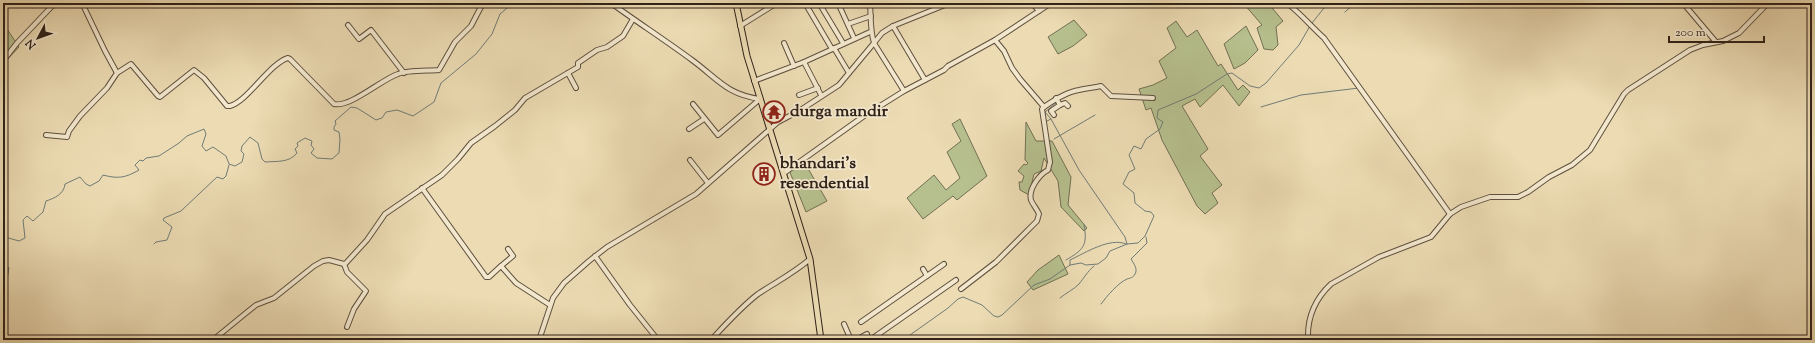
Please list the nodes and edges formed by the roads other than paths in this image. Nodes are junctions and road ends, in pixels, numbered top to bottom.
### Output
1 (55, 3) edge
2 (82, 3) edge
3 (483, 3) edge
4 (611, 3) edge
5 (736, 3) edge
6 (805, 3) edge
7 (819, 3) edge
8 (838, 3) edge
9 (870, 3) edge
10 (950, 3) edge
11 (1032, 3) edge
12 (1287, 3) edge
13 (1683, 3) edge
14 (1768, 3) edge
15 (774, 4) edge
16 (1048, 4) edge
17 (1038, 11) junction
18 (871, 16) junction
19 (632, 19) junction
20 (848, 24) junction
21 (348, 25) dead end
22 (740, 26) junction
23 (892, 26) junction
24 (870, 32) junction
25 (854, 38) junction
26 (995, 40) junction
27 (1716, 42) junction
28 (874, 43) junction
29 (784, 44) dead end
30 (843, 44) junction
31 (833, 48) junction
32 (3, 61) edge
33 (804, 62) junction
34 (794, 66) junction
35 (117, 73) junction
36 (404, 73) junction
37 (568, 73) junction
38 (849, 74) junction
39 (925, 80) junction
40 (754, 81) junction
41 (576, 88) dead end
42 (818, 88) junction
43 (904, 91) junction
44 (799, 95) dead end
45 (821, 96) junction
46 (1056, 98) junction
47 (1153, 98) dead end
48 (760, 99) junction
49 (693, 104) dead end
50 (1060, 105) junction
51 (1068, 106) dead end
52 (1044, 107) junction
53 (1054, 115) dead end
54 (704, 119) junction
55 (689, 129) dead end
56 (770, 129) junction
57 (46, 135) dead end
58 (690, 160) dead end
59 (784, 173) junction
60 (708, 183) junction
61 (422, 188) junction
62 (1450, 214) junction
63 (508, 249) dead end
64 (595, 256) junction
65 (810, 259) junction
66 (344, 264) junction
67 (944, 264) dead end
68 (501, 266) junction
69 (923, 268) dead end
70 (927, 276) junction
71 (956, 280) dead end
72 (961, 289) dead end
73 (550, 305) junction
74 (861, 322) dead end
75 (844, 324) dead end
76 (347, 327) dead end
77 (867, 334) dead end
78 (213, 340) edge
79 (539, 340) edge
80 (658, 340) edge
81 (712, 340) edge
82 (821, 340) edge
83 (851, 340) edge
84 (856, 340) edge
85 (870, 340) edge
86 (1308, 340) edge

1 - 32 street
2 - 35 street
3 - 36 street
4 - 19 street
5 - 22 main road
6 - 31 street
7 - 30 street
8 - 20 street
9 - 18 street
10 - 23 street
11 - 17 street
12 - 62 street
13 - 27 street
14 - 27 street
15 - 22 street
16 - 17 street
17 - 26 street
18 - 20 street
18 - 24 street
19 - 37 street
19 - 48 street
20 - 25 street
21 - 36 street
22 - 40 main road
23 - 28 street
23 - 39 street
24 - 25 street
24 - 28 street
25 - 30 street
26 - 39 street
26 - 52 street
27 - 62 street
28 - 38 street
28 - 43 street
29 - 34 street
30 - 31 street
31 - 33 street
31 - 38 street
33 - 34 street
33 - 42 street
34 - 40 street
35 - 36 street
35 - 57 street
37 - 41 street
37 - 61 street
38 - 45 street
39 - 43 street
40 - 48 main road
42 - 44 street
42 - 45 street
43 - 59 street
45 - 56 street
46 - 47 street
46 - 50 street
46 - 52 street
48 - 54 street
48 - 56 main road
49 - 54 street
50 - 51 street
50 - 53 street
52 - 72 street
54 - 55 street
56 - 59 main road
56 - 60 street
58 - 60 street
59 - 65 main road
60 - 64 street
61 - 66 street
61 - 68 street
62 - 86 street
63 - 68 street
64 - 73 street
64 - 80 street
65 - 81 street
65 - 82 main road
66 - 76 street
66 - 78 street
67 - 70 street
68 - 73 street
69 - 70 street
70 - 74 street
71 - 85 street
73 - 79 street
75 - 83 street
77 - 84 street

